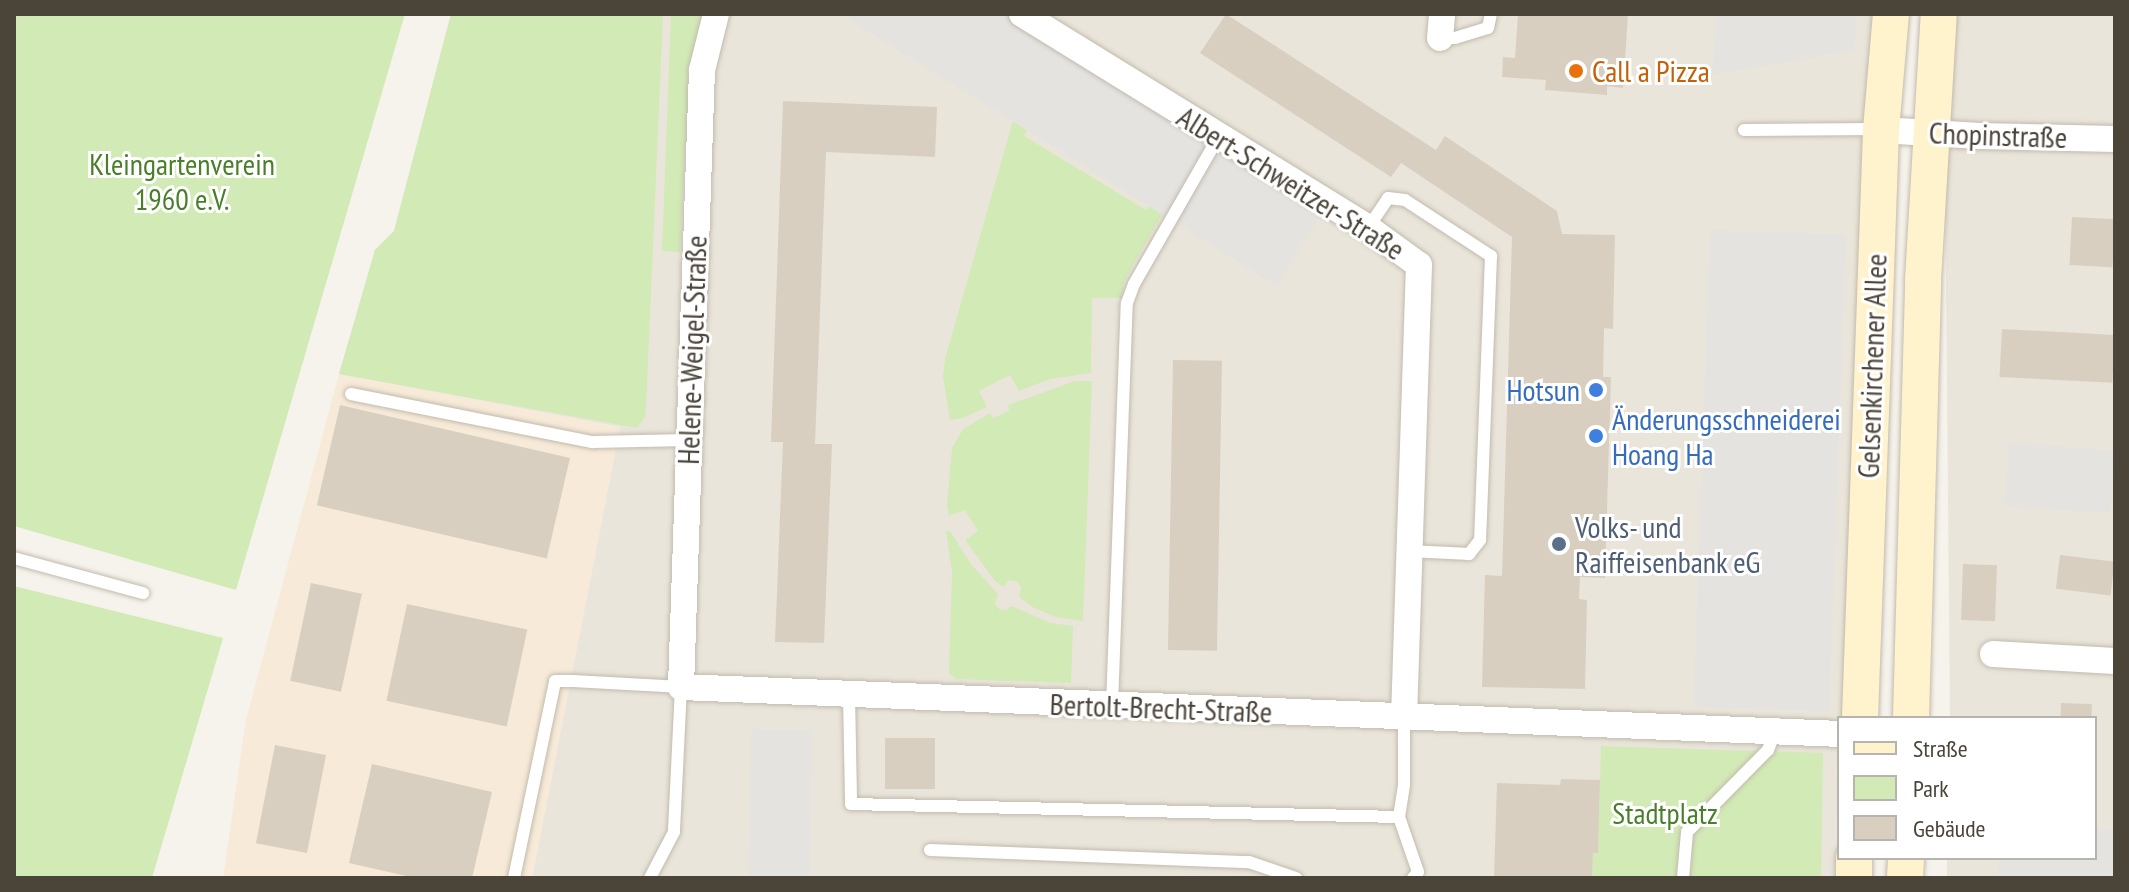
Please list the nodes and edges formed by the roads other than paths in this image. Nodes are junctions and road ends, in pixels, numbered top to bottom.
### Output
1 (716, 14) edge
2 (1022, 14) edge
3 (1491, 14) edge
4 (1891, 14) edge
5 (1939, 14) edge
6 (1441, 26) edge
7 (1744, 130) dead end
8 (1881, 130) junction
9 (1930, 134) junction
10 (1218, 138) junction
11 (2115, 139) edge
12 (1368, 228) junction
13 (351, 394) dead end
14 (689, 440) junction
15 (1410, 551) junction
16 (14, 558) edge
17 (143, 593) dead end
18 (1993, 654) dead end
19 (2115, 661) edge
20 (681, 687) junction
21 (849, 695) junction
22 (1112, 706) junction
23 (1860, 716) edge
24 (1911, 716) edge
25 (1404, 718) junction
26 (1775, 732) junction
27 (1837, 734) edge
28 (1399, 817) junction
29 (930, 850) dead end
30 (514, 878) edge
31 (650, 878) edge
32 (1296, 878) edge
33 (1413, 878) edge
34 (1683, 878) edge

1 - 14 street, Helene-Weigel-Straße
2 - 10 street, Albert-Schweitzer-Straße
3 - 6 lane
4 - 8 main road, Gelsenkirchener Allee
5 - 9 main road, Gelsenkirchener Allee
7 - 8 lane
8 - 9 street, Chopinstraße
8 - 23 main road, Gelsenkirchener Allee
9 - 11 street, Chopinstraße
9 - 24 main road, Gelsenkirchener Allee
10 - 12 street, Albert-Schweitzer-Straße
10 - 22 lane
12 - 15 street, Albert-Schweitzer-Straße
12 - 15 lane
13 - 14 lane
14 - 20 street, Helene-Weigel-Straße
15 - 25 street, Albert-Schweitzer-Straße
16 - 17 lane
18 - 19 street
20 - 21 street, Bertolt-Brecht-Straße
20 - 30 lane
20 - 31 lane
21 - 22 street, Bertolt-Brecht-Straße
21 - 28 lane
22 - 25 street, Bertolt-Brecht-Straße
25 - 26 street, Bertolt-Brecht-Straße
25 - 28 lane
26 - 27 street, Bertolt-Brecht-Straße
26 - 34 lane
28 - 33 lane
29 - 32 lane

